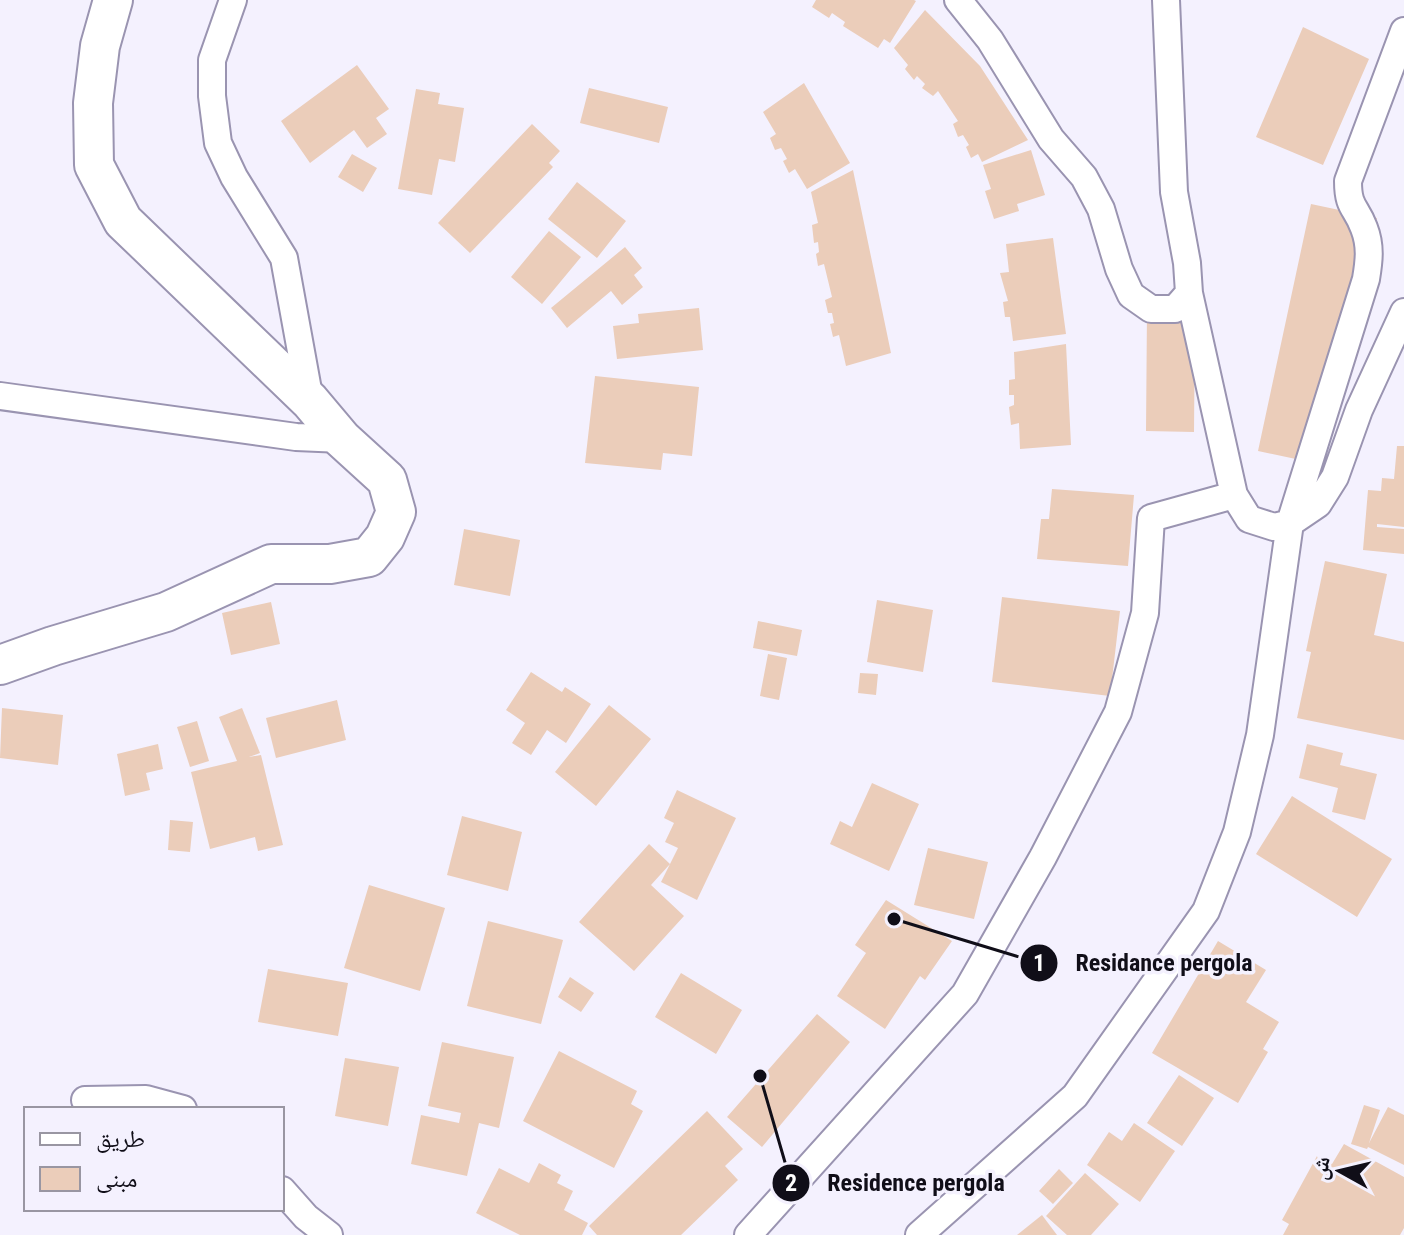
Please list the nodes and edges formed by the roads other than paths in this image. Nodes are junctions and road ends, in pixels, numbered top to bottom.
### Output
1 (113, 0) edge
2 (233, 0) edge
3 (958, 0) edge
4 (1166, 0) edge
5 (1404, 31) edge
6 (1189, 293) junction
7 (1404, 312) edge
8 (0, 396) edge
9 (310, 401) junction
10 (342, 439) junction
11 (1234, 495) junction
12 (1290, 523) junction
13 (0, 665) edge
14 (85, 1100) dead end
15 (176, 1107) edge
16 (284, 1192) edge
17 (329, 1235) edge
18 (748, 1235) edge
19 (919, 1235) edge

1 - 9 main road
2 - 9 street
3 - 6 street
4 - 6 street
5 - 12 street
6 - 11 street
7 - 12 street
8 - 10 street
9 - 10 main road
10 - 13 main road
11 - 12 street
11 - 18 street
12 - 19 street
14 - 15 street
16 - 17 street

